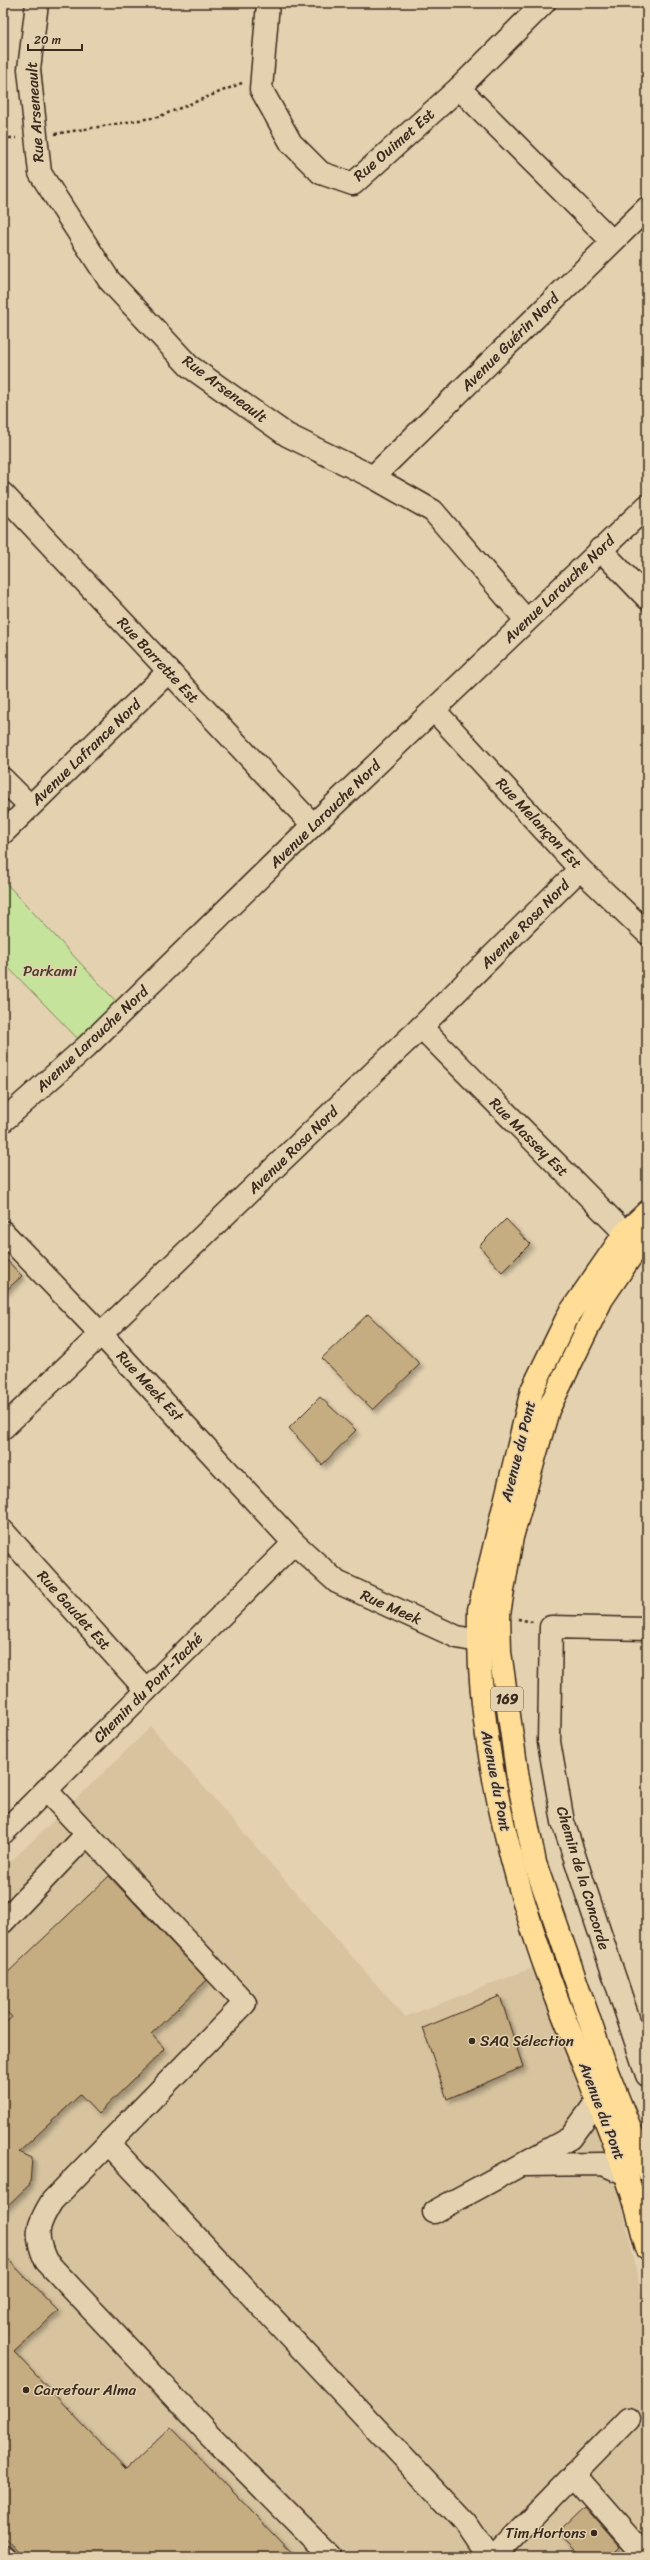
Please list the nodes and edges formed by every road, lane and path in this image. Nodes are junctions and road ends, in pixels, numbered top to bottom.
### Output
1 (36, 3) edge
2 (268, 3) edge
3 (544, 3) edge
4 (262, 75) junction
5 (459, 88) junction
6 (36, 137) junction
7 (647, 208) edge
8 (612, 241) junction
9 (374, 478) junction
10 (3, 494) edge
11 (647, 506) edge
12 (600, 549) junction
13 (647, 598) edge
14 (526, 620) junction
15 (168, 671) junction
16 (434, 710) junction
17 (3, 779) edge
18 (30, 806) junction
19 (313, 825) junction
20 (3, 833) edge
21 (580, 868) junction
22 (647, 933) edge
23 (421, 1027) junction
24 (3, 1122) edge
25 (647, 1212) edge
26 (3, 1232) edge
27 (636, 1240) edge
28 (101, 1334) junction
29 (3, 1428) edge
30 (3, 1531) edge
31 (294, 1543) junction
32 (499, 1614) junction
33 (551, 1627) junction
34 (647, 1629) edge
35 (478, 1641) junction
36 (500, 1652) junction
37 (146, 1690) junction
38 (46, 1790) junction
39 (3, 1833) edge
40 (87, 1834) junction
41 (3, 1922) edge
42 (647, 2076) edge
43 (598, 2100) junction
44 (108, 2143) junction
45 (517, 2166) junction
46 (647, 2170) edge
47 (626, 2174) junction
48 (434, 2212) dead end
49 (647, 2248) edge
50 (628, 2419) dead end
51 (574, 2474) junction
52 (330, 2557) edge
53 (488, 2557) edge
54 (494, 2557) edge
55 (645, 2557) edge

1 - 6 street, Rue Arseneault
2 - 4 street, Rue Ouimet Est
3 - 5 street, Rue Ouimet Est
4 - 5 street, Rue Ouimet Est
4 - 6 path
5 - 8 street
6 - 9 street, Rue Arseneault
7 - 8 street, Avenue Guérin Nord
8 - 9 street, Avenue Guérin Nord
9 - 14 street, Rue Arseneault
10 - 15 street, Rue Barrette Est
11 - 12 street, Avenue Larouche Nord
12 - 13 street
12 - 14 street, Avenue Larouche Nord
14 - 16 street, Avenue Larouche Nord
15 - 18 street, Avenue Lafrance Nord
15 - 19 street, Rue Barrette Est
16 - 19 street, Avenue Larouche Nord
16 - 21 street, Rue Melançon Est
17 - 18 street
18 - 20 street, Avenue Lafrance Nord
19 - 24 street, Avenue Larouche Nord
21 - 22 street, Rue Melançon Est
21 - 23 street, Avenue Rosa Nord
23 - 27 street, Rue Massey Est
23 - 28 street, Avenue Rosa Nord
25 - 27 main road, Avenue du Pont
26 - 28 street, Rue Meek Est
27 - 32 main road, Avenue du Pont / 169
27 - 35 main road, Avenue du Pont
28 - 29 street, Avenue Rosa Nord
28 - 31 street, Rue Meek Est
30 - 37 street, Rue Gaudet Est
31 - 35 street, Rue Meek
31 - 37 street, Chemin du Pont-Taché
32 - 33 path
32 - 36 main road, Avenue du Pont / 169
33 - 34 street
33 - 42 street, Chemin de la Concorde
35 - 36 street, Rue Meek
35 - 43 main road, Avenue du Pont
36 - 46 main road, Avenue du Pont / 169
37 - 38 street, Chemin du Pont-Taché
38 - 39 street, Chemin du Pont-Taché
38 - 40 street
40 - 41 street
40 - 44 street
43 - 45 street
43 - 47 main road, Avenue du Pont
44 - 52 street
44 - 53 street
45 - 47 street
45 - 48 street
47 - 49 main road, Avenue du Pont
50 - 51 street
51 - 54 street
51 - 55 street

